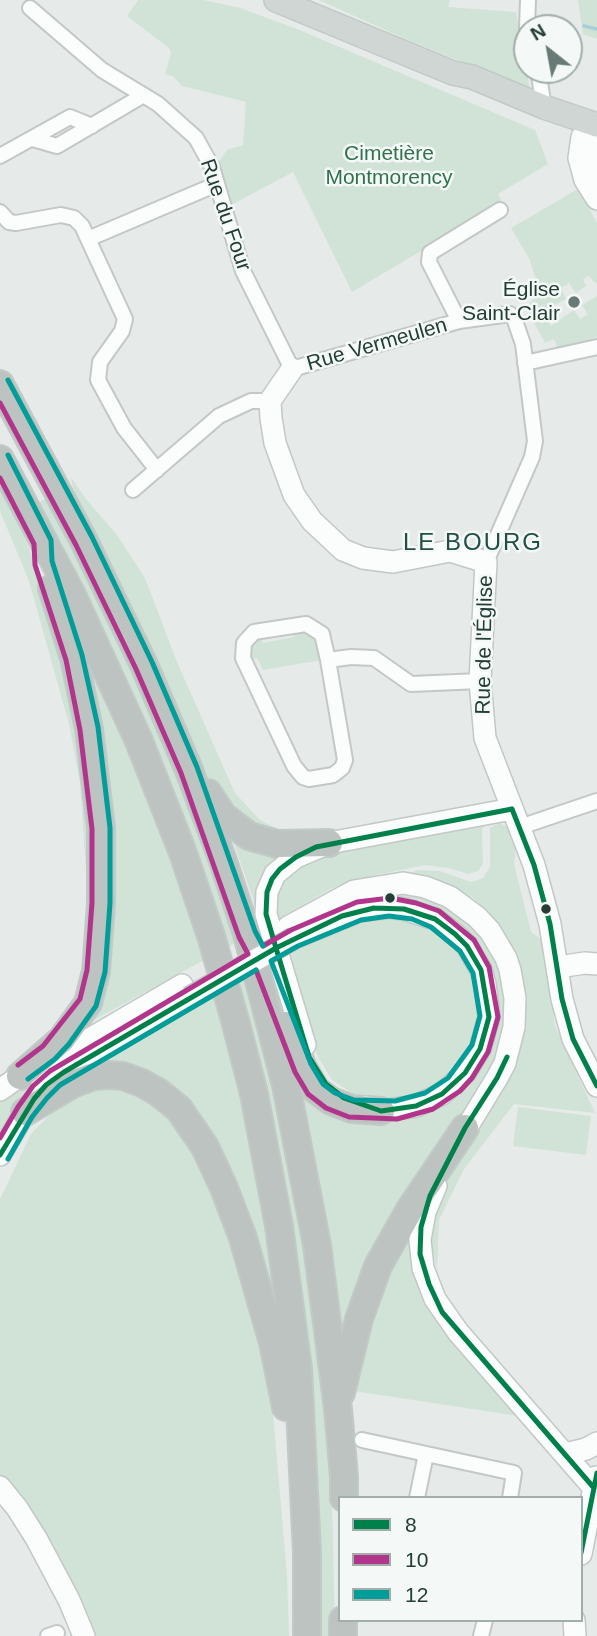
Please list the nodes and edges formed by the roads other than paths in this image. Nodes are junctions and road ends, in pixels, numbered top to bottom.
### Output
1 (276, 0) edge
2 (30, 8) dead end
3 (540, 84) edge
4 (142, 96) junction
5 (543, 113) junction
6 (593, 136) edge
7 (0, 156) edge
8 (217, 184) junction
9 (594, 194) edge
10 (500, 210) dead end
11 (0, 212) edge
12 (88, 239) junction
13 (459, 321) junction
14 (597, 346) edge
15 (525, 363) junction
16 (292, 369) junction
17 (0, 384) edge
18 (270, 401) junction
19 (0, 459) edge
20 (157, 470) junction
21 (132, 490) dead end
22 (43, 542) junction
23 (486, 562) junction
24 (328, 660) junction
25 (480, 681) junction
26 (189, 770) junction
27 (597, 801) edge
28 (516, 818) junction
29 (329, 843) junction
30 (291, 932) junction
31 (247, 934) junction
32 (597, 964) edge
33 (558, 967) junction
34 (186, 992) junction
35 (10, 1083) edge
36 (597, 1086) edge
37 (381, 1111) junction
38 (25, 1112) junction
39 (465, 1128) junction
40 (0, 1155) edge
41 (338, 1409) junction
42 (362, 1440) dead end
43 (597, 1443) edge
44 (426, 1454) junction
45 (565, 1454) junction
46 (595, 1480) edge
47 (1, 1491) edge
48 (344, 1496) edge
49 (417, 1496) edge
50 (510, 1496) edge
51 (306, 1514) junction
52 (583, 1543) edge
53 (84, 1636) edge
54 (307, 1636) edge

1 - 5 main road
2 - 4 street, Rue du Four
3 - 5 street
4 - 7 street
4 - 8 street, Rue du Four
5 - 6 main road
6 - 9 main road
8 - 12 street
8 - 16 street, Rue du Four
10 - 13 street
11 - 12 street
12 - 20 street
13 - 15 street, Rue Vermeulen
13 - 16 street, Rue Vermeulen
14 - 15 street
15 - 23 street, Rue de l'Église
16 - 18 main road, Rue Vermeulen
17 - 26 highway
18 - 20 street
18 - 23 main road
19 - 22 highway
20 - 21 street
22 - 35 highway
22 - 51 highway
23 - 25 main road, Rue de l'Église
24 - 24 street
24 - 25 street
25 - 28 main road, Rue de l'Église
26 - 29 highway
26 - 31 highway
27 - 28 street
28 - 29 main road
28 - 33 main road, Rue de l'Église
29 - 37 main road
30 - 34 main road
30 - 37 main road
30 - 39 main road
31 - 37 highway
31 - 41 highway
32 - 33 main road
33 - 36 main road, Rue de l'Église
34 - 35 main road
34 - 38 main road
38 - 40 main road
38 - 51 highway
39 - 41 highway
39 - 45 main road
41 - 48 highway
42 - 44 street
43 - 45 main road
44 - 49 street
44 - 50 street
45 - 46 main road
46 - 52 main road
47 - 53 main road
51 - 54 highway

